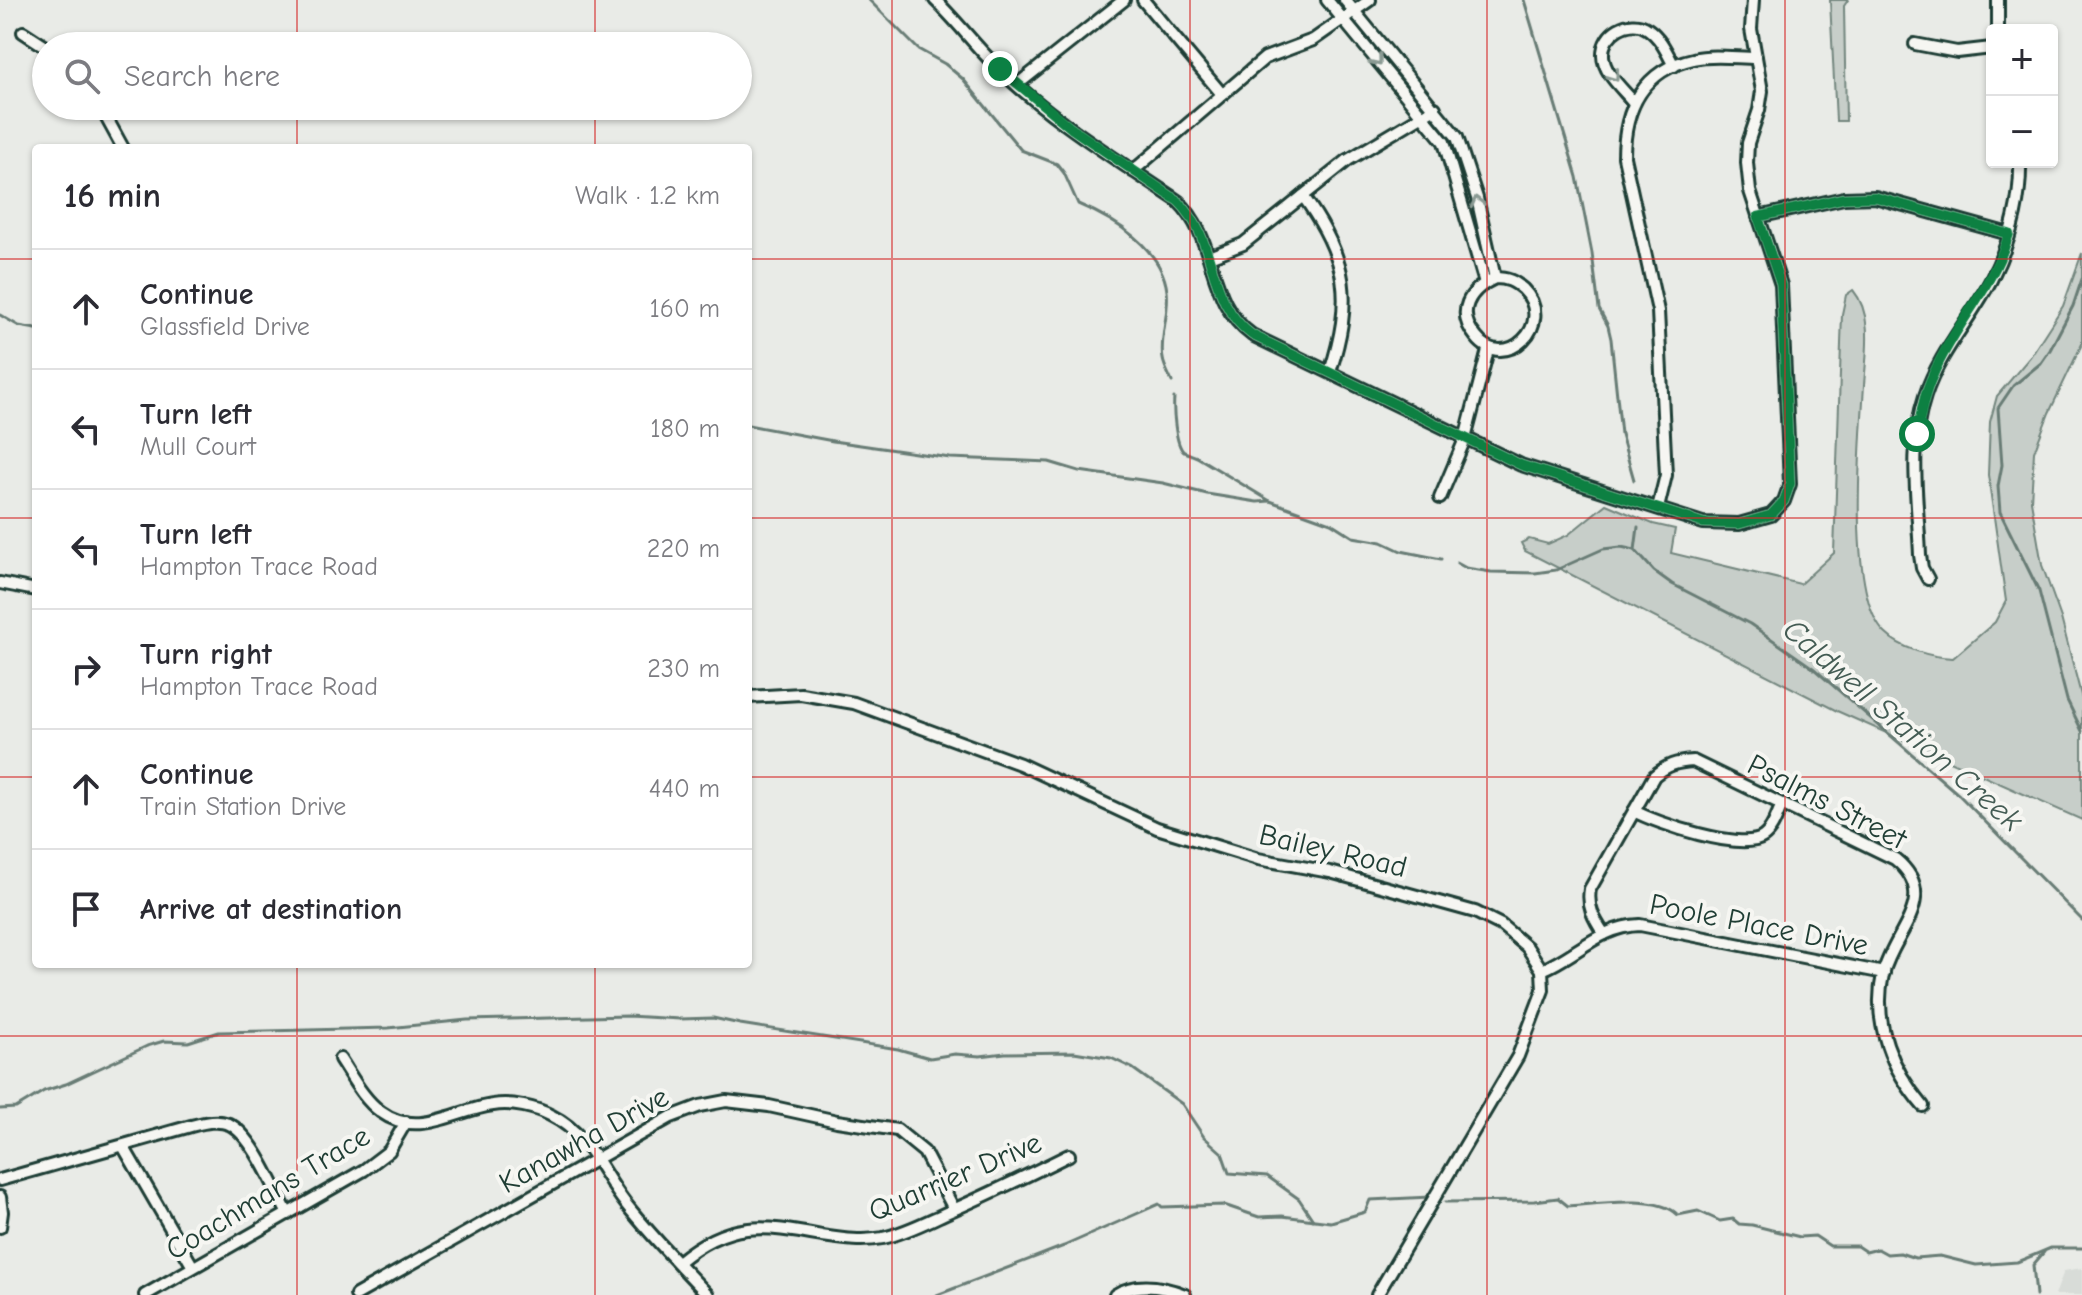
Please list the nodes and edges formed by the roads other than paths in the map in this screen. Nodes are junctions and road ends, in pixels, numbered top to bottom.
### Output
1 (935, 0) edge
2 (1124, 0) edge
3 (1143, 0) edge
4 (1327, 0) edge
5 (1345, 0) edge
6 (1370, 0) edge
7 (1753, 0) edge
8 (1998, 0) edge
9 (1354, 11) junction
10 (1343, 18) junction
11 (1998, 24) edge
12 (23, 32) dead end
13 (32, 38) edge
14 (1915, 44) dead end
15 (1986, 49) edge
16 (1756, 58) junction
17 (1674, 66) junction
18 (1018, 84) junction
19 (1221, 93) junction
20 (1634, 103) junction
21 (1435, 108) junction
22 (1421, 116) junction
23 (108, 120) edge
24 (121, 144) edge
25 (2020, 168) edge
26 (1133, 171) junction
27 (1303, 196) junction
28 (1758, 217) junction
29 (2009, 234) junction
30 (1209, 257) junction
31 (1490, 280) junction
32 (1488, 350) junction
33 (1330, 372) junction
34 (1465, 439) junction
35 (1440, 498) dead end
36 (1658, 508) junction
37 (1928, 579) dead end
38 (0, 583) edge
39 (32, 589) edge
40 (752, 697) edge
41 (1782, 804) junction
42 (1634, 811) junction
43 (1604, 934) junction
44 (1542, 970) junction
45 (1884, 973) junction
46 (340, 1059) dead end
47 (1923, 1106) dead end
48 (406, 1122) junction
49 (123, 1146) junction
50 (1069, 1155) dead end
51 (597, 1160) junction
52 (0, 1180) edge
53 (0, 1197) edge
54 (954, 1209) junction
55 (288, 1214) junction
56 (0, 1227) edge
57 (678, 1262) junction
58 (193, 1267) junction
59 (145, 1295) edge
60 (356, 1295) edge
61 (708, 1295) edge
62 (1115, 1295) edge
63 (1185, 1295) edge
64 (1377, 1295) edge

1 - 18 street
2 - 18 street
3 - 19 street
4 - 10 street
5 - 9 street
6 - 9 street
7 - 16 street
8 - 11 street
9 - 10 street
9 - 21 street
10 - 19 street
10 -> 22 street
12 - 13 street
14 - 15 street
16 - 17 street
16 - 28 street
17 - 20 street
17 -> 20 street
18 - 26 street
19 - 26 street
20 - 36 street
21 - 22 street
31 -> 21 street
22 - 27 street
22 - 31 street
23 - 24 street
25 - 29 street
26 - 30 street
27 - 30 street
27 - 33 street
28 - 29 street
28 - 36 street
29 - 37 street
30 - 33 street
31 - 32 street
31 - 32 street
32 - 34 street
33 - 34 street
34 - 35 street
34 - 36 street
38 - 39 street
40 - 44 street, Bailey Road
41 - 42 street
41 - 42 street, Psalms Street
41 - 45 street, Psalms Street
42 - 43 street, Psalms Street
43 - 44 street, Poole Place Drive
43 - 45 street, Poole Place Drive
44 - 64 street
45 - 47 street, Psalms Street
46 - 48 street
48 - 51 street
48 - 55 street, Coachmans Trace
49 - 52 street
49 - 55 street
49 - 58 street
50 - 54 street, Quarrier Drive
51 - 54 street, Kanawha Drive
51 - 57 street
51 - 60 street, Kanawha Drive
53 - 56 street
54 - 57 street, Quarrier Drive
55 - 58 street, Coachmans Trace
57 - 61 street
58 - 59 street, Coachmans Trace
62 - 63 street

